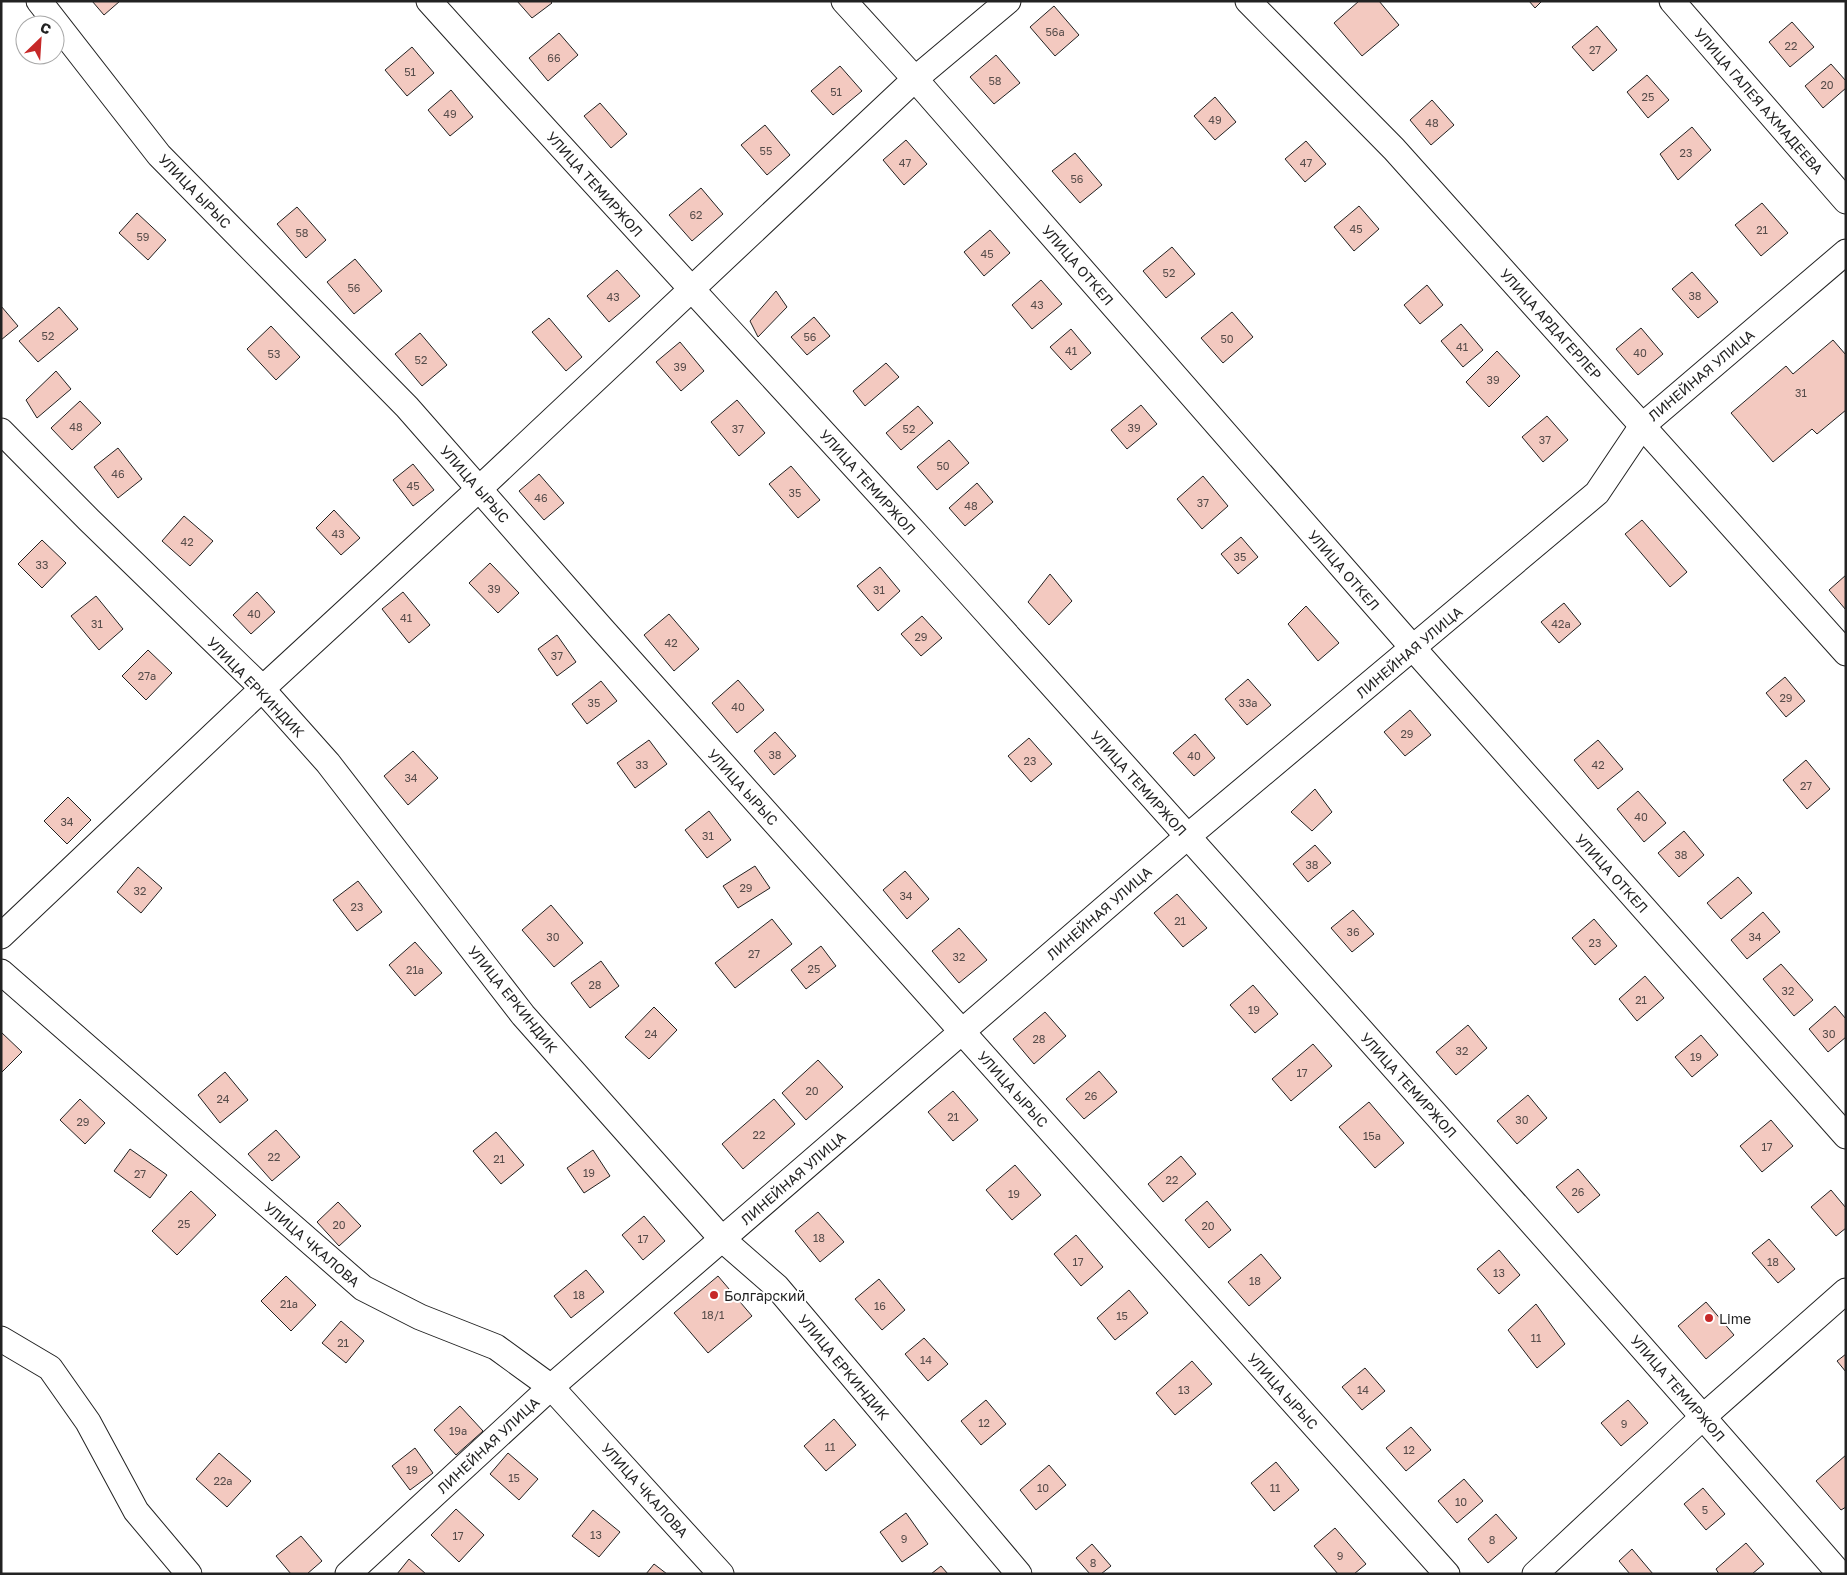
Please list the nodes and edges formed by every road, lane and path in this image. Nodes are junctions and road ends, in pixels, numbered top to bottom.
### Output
1 (40, 1) edge
2 (429, 1) edge
3 (844, 1) edge
4 (1008, 1) edge
5 (1248, 1) edge
6 (1672, 1) edge
7 (915, 79) junction
8 (1846, 201) edge
9 (1846, 252) edge
10 (691, 289) junction
11 (1642, 426) junction
12 (1, 431) edge
13 (479, 489) junction
14 (1413, 648) junction
15 (1846, 653) edge
16 (262, 689) junction
17 (1188, 837) junction
18 (1, 936) edge
19 (1, 972) edge
20 (963, 1032) junction
21 (1846, 1136) edge
22 (722, 1239) junction
23 (1846, 1291) edge
24 (1, 1338) edge
25 (551, 1387) junction
26 (1703, 1417) junction
27 (190, 1574) edge
28 (348, 1574) edge
29 (721, 1574) edge
30 (1019, 1574) edge
31 (1447, 1574) edge
32 (1535, 1574) edge
33 (1840, 1574) edge

1 - 13 street, УЛИЦА ЫРЫС
2 - 10 street, УЛИЦА ТЕМИРЖОЛ
3 - 7 street, УЛИЦА ОТКЕЛ
4 - 7 street
5 - 11 street, УЛИЦА АРДАГЕРЛЕР
6 - 8 street, УЛИЦА ГАЛЕЯ АХМАДЕЕВА
7 - 10 street
7 - 14 street, УЛИЦА ОТКЕЛ
9 - 11 street, ЛИНЕЙНАЯ УЛИЦА
10 - 13 street
10 - 17 street, УЛИЦА ТЕМИРЖОЛ
11 - 14 street, ЛИНЕЙНАЯ УЛИЦА
11 - 15 street, УЛИЦА АРДАГЕРЛЕР
12 - 16 street, УЛИЦА ЕРКИНДИК
13 - 16 street
13 - 20 street, УЛИЦА ЫРЫС
14 - 17 street, ЛИНЕЙНАЯ УЛИЦА
14 - 21 street, УЛИЦА ОТКЕЛ
16 - 18 street
16 - 22 street, УЛИЦА ЕРКИНДИК
17 - 20 street, ЛИНЕЙНАЯ УЛИЦА
17 - 26 street, УЛИЦА ТЕМИРЖОЛ
19 - 25 street, УЛИЦА ЧКАЛОВА
20 - 22 street, ЛИНЕЙНАЯ УЛИЦА
20 - 31 street, УЛИЦА ЫРЫС
22 - 25 street, ЛИНЕЙНАЯ УЛИЦА
22 - 30 street, УЛИЦА ЕРКИНДИК
23 - 26 street
24 - 27 street
25 - 28 street, ЛИНЕЙНАЯ УЛИЦА
25 - 29 street, УЛИЦА ЧКАЛОВА
26 - 32 street
26 - 33 street, УЛИЦА ТЕМИРЖОЛ

